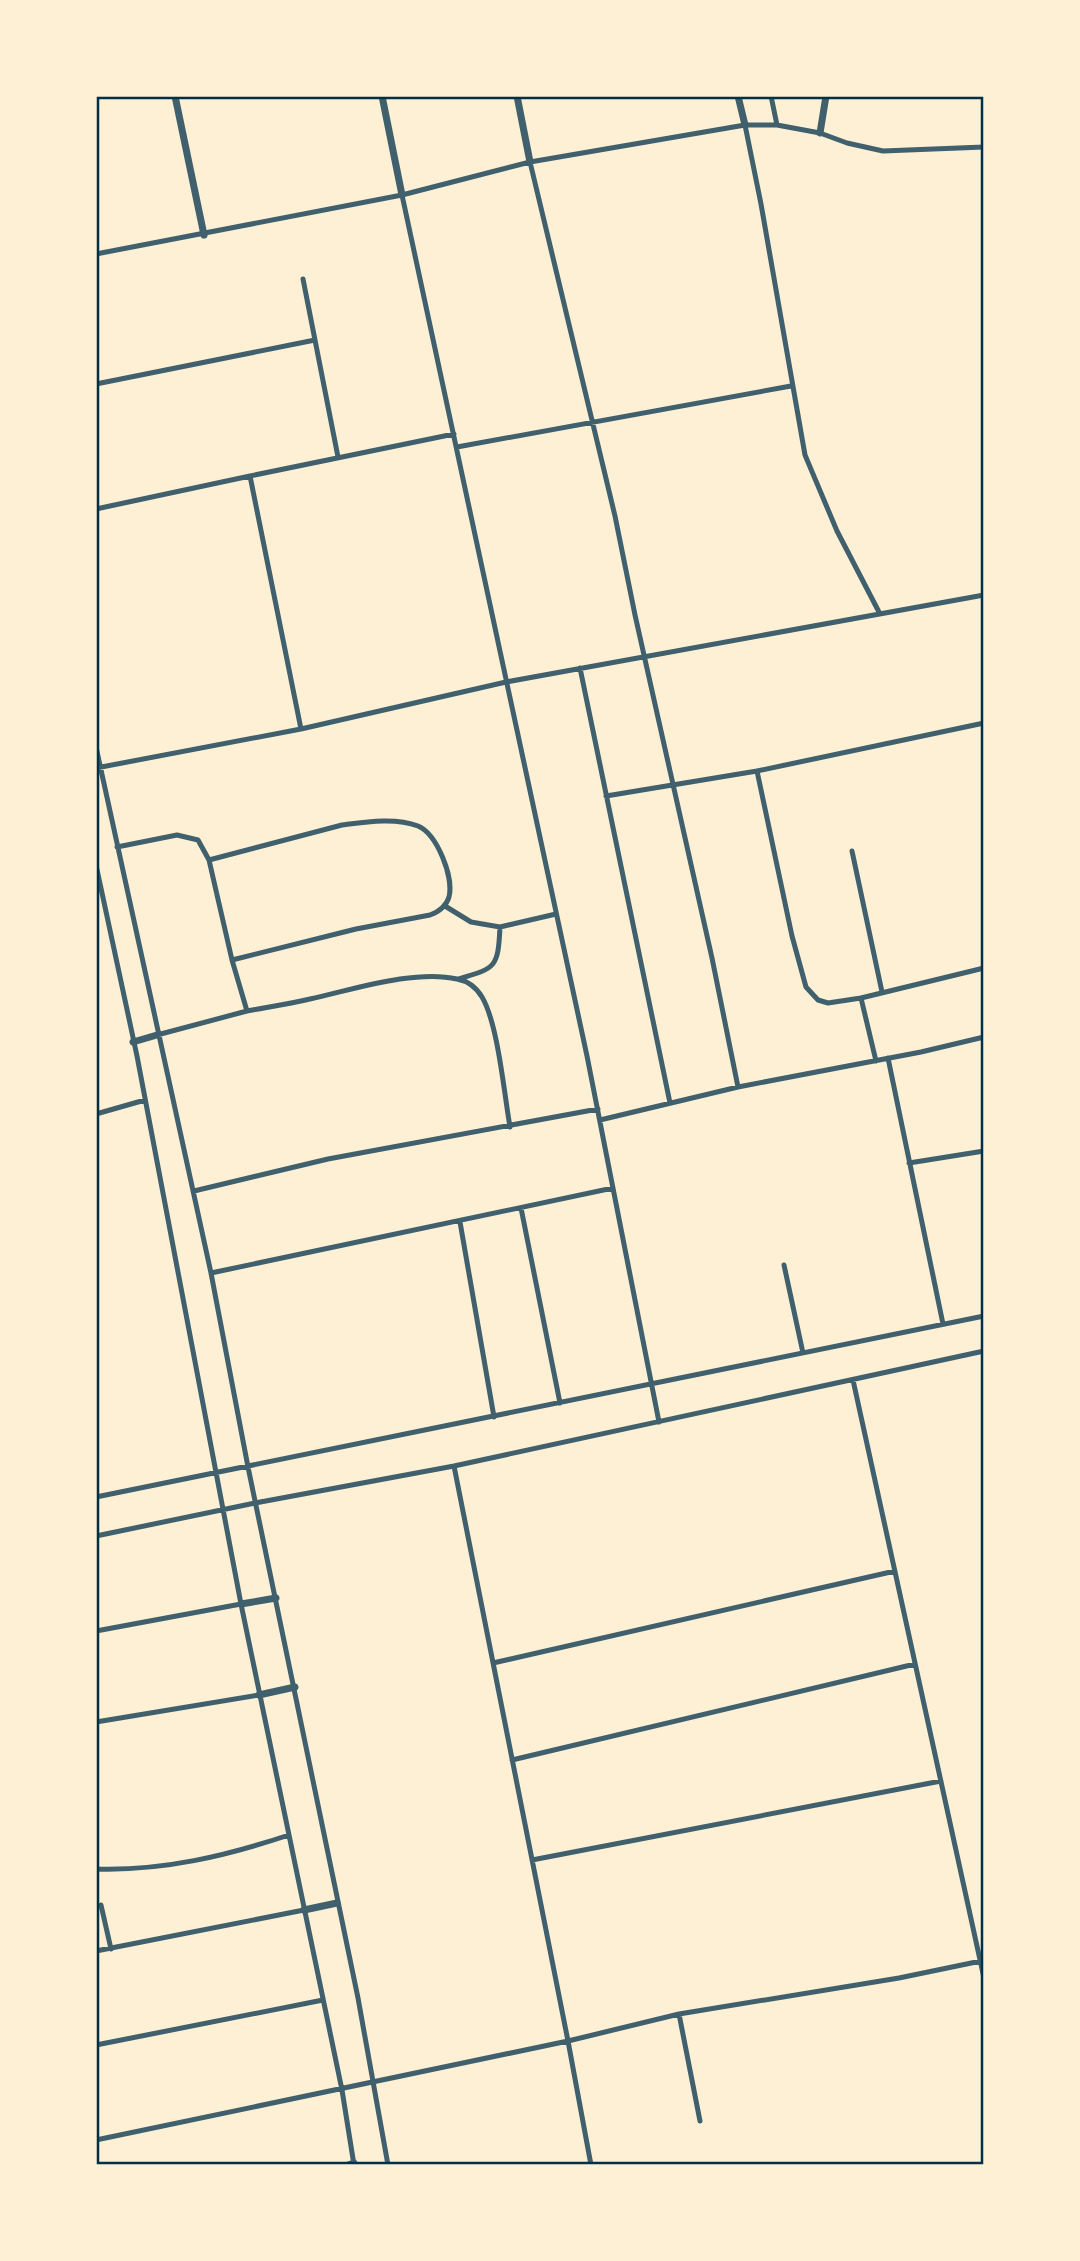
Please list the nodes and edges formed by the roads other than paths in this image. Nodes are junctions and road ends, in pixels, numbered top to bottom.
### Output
1 (175, 96) edge
2 (382, 96) edge
3 (517, 96) edge
4 (738, 96) edge
5 (771, 96) edge
6 (826, 96) edge
7 (745, 125) junction
8 (777, 125) junction
9 (820, 133) junction
10 (984, 147) edge
11 (530, 162) junction
12 (402, 195) junction
13 (204, 235) junction
14 (96, 254) edge
15 (303, 279) dead end
16 (315, 340) junction
17 (96, 384) edge
18 (791, 386) junction
19 (593, 422) junction
20 (454, 434) junction
21 (457, 447) junction
22 (338, 457) junction
23 (250, 477) junction
24 (96, 509) edge
25 (984, 595) edge
26 (880, 614) junction
27 (645, 658) junction
28 (580, 668) junction
29 (506, 682) junction
30 (984, 723) edge
31 (301, 729) junction
32 (96, 747) edge
33 (98, 767) edge
34 (757, 771) junction
35 (674, 785) junction
36 (606, 796) junction
37 (117, 847) junction
38 (852, 851) dead end
39 (209, 860) junction
40 (96, 865) edge
41 (445, 906) junction
42 (556, 914) junction
43 (500, 927) junction
44 (232, 960) junction
45 (984, 968) edge
46 (458, 979) junction
47 (882, 992) junction
48 (861, 998) junction
49 (247, 1011) junction
50 (158, 1035) junction
51 (984, 1037) edge
52 (133, 1042) junction
53 (888, 1058) junction
54 (876, 1061) junction
55 (738, 1087) junction
56 (145, 1100) junction
57 (670, 1103) junction
58 (597, 1109) junction
59 (96, 1114) edge
60 (600, 1119) junction
61 (510, 1127) junction
62 (984, 1151) edge
63 (909, 1163) junction
64 (613, 1188) junction
65 (194, 1191) junction
66 (520, 1208) junction
67 (460, 1222) junction
68 (784, 1265) dead end
69 (211, 1273) junction
70 (984, 1316) edge
71 (943, 1324) junction
72 (984, 1351) edge
73 (803, 1353) junction
74 (853, 1380) junction
75 (652, 1385) junction
76 (560, 1403) junction
77 (494, 1417) junction
78 (659, 1422) junction
79 (454, 1466) junction
80 (248, 1467) junction
81 (218, 1473) junction
82 (96, 1497) edge
83 (256, 1503) junction
84 (224, 1509) junction
85 (96, 1536) edge
86 (895, 1571) junction
87 (276, 1598) junction
88 (241, 1604) junction
89 (96, 1631) edge
90 (493, 1663) junction
91 (915, 1664) junction
92 (295, 1687) junction
93 (260, 1695) junction
94 (96, 1722) edge
95 (512, 1760) junction
96 (941, 1781) junction
97 (289, 1835) junction
98 (532, 1860) junction
99 (96, 1869) edge
100 (337, 1903) junction
101 (102, 1905) dead end
102 (304, 1910) junction
103 (111, 1949) junction
104 (96, 1951) edge
105 (982, 1961) edge
106 (984, 1978) edge
107 (323, 2000) junction
108 (679, 2014) junction
109 (568, 2041) junction
110 (96, 2045) edge
111 (373, 2082) junction
112 (342, 2090) junction
113 (700, 2121) dead end
114 (96, 2140) edge
115 (352, 2164) edge
116 (388, 2165) edge
117 (591, 2165) edge

1 - 13 street
2 - 12 street
3 - 11 street
4 - 7 street
5 - 8 lane
6 - 9 street
7 - 8 lane
7 - 11 lane
7 - 18 lane
8 - 9 lane
9 - 10 lane
11 - 12 lane
11 - 19 lane
12 - 13 lane
12 - 20 lane
13 - 14 lane
15 - 16 lane
16 - 17 lane
16 - 22 lane
18 - 19 lane
18 - 26 lane
19 - 21 lane
19 - 27 lane
20 - 21 lane
20 - 22 lane
21 - 29 lane
22 - 23 lane
23 - 24 lane
23 - 31 lane
25 - 26 lane
26 - 27 lane
27 - 28 lane
27 - 35 lane
28 - 29 lane
28 - 36 lane
29 - 31 lane
29 - 42 lane
30 - 34 lane
31 - 33 lane
32 - 33 lane
33 - 37 lane
34 - 35 lane
34 - 48 lane
35 - 36 lane
35 - 55 lane
36 - 57 lane
37 - 39 lane
37 - 50 lane
38 - 47 lane
39 - 41 lane
39 - 44 lane
40 - 52 lane
41 - 43 lane
41 - 44 lane
42 - 43 lane
42 - 58 lane
43 - 46 lane
44 - 49 lane
45 - 47 lane
46 - 49 lane
46 - 61 lane
47 - 48 lane
48 - 54 lane
49 - 50 lane
50 - 52 street
50 - 65 lane
51 - 53 lane
52 - 56 lane
53 - 54 lane
53 - 63 lane
54 - 55 lane
55 - 57 lane
56 - 59 lane
56 - 81 lane
57 - 60 lane
58 - 60 lane
58 - 61 lane
60 - 64 lane
61 - 65 lane
62 - 63 lane
63 - 71 lane
64 - 66 lane
64 - 75 lane
65 - 69 lane
66 - 67 lane
66 - 76 lane
67 - 69 lane
67 - 77 lane
68 - 73 lane
69 - 80 lane
70 - 71 lane
71 - 73 lane
72 - 74 lane
73 - 75 lane
74 - 78 lane
74 - 86 lane
75 - 76 lane
75 - 78 lane
76 - 77 lane
77 - 80 lane
78 - 79 lane
79 - 83 lane
79 - 90 lane
80 - 81 lane
80 - 83 lane
81 - 82 lane
81 - 84 lane
83 - 84 lane
83 - 87 lane
84 - 85 lane
84 - 88 lane
86 - 90 lane
86 - 91 lane
87 - 88 street
87 - 92 lane
88 - 89 lane
88 - 93 lane
90 - 95 lane
91 - 95 lane
91 - 96 lane
92 - 93 street
92 - 100 lane
93 - 94 lane
93 - 97 lane
95 - 98 lane
96 - 98 lane
96 - 105 lane
97 - 99 lane
97 - 102 lane
98 - 109 lane
100 - 102 street
100 - 111 lane
101 - 103 lane
102 - 103 lane
102 - 107 lane
103 - 104 lane
105 - 106 lane
105 - 108 lane
107 - 110 lane
107 - 112 lane
108 - 109 lane
108 - 113 lane
109 - 111 lane
109 - 117 lane
111 - 112 lane
111 - 116 lane
112 - 114 lane
112 - 115 lane

